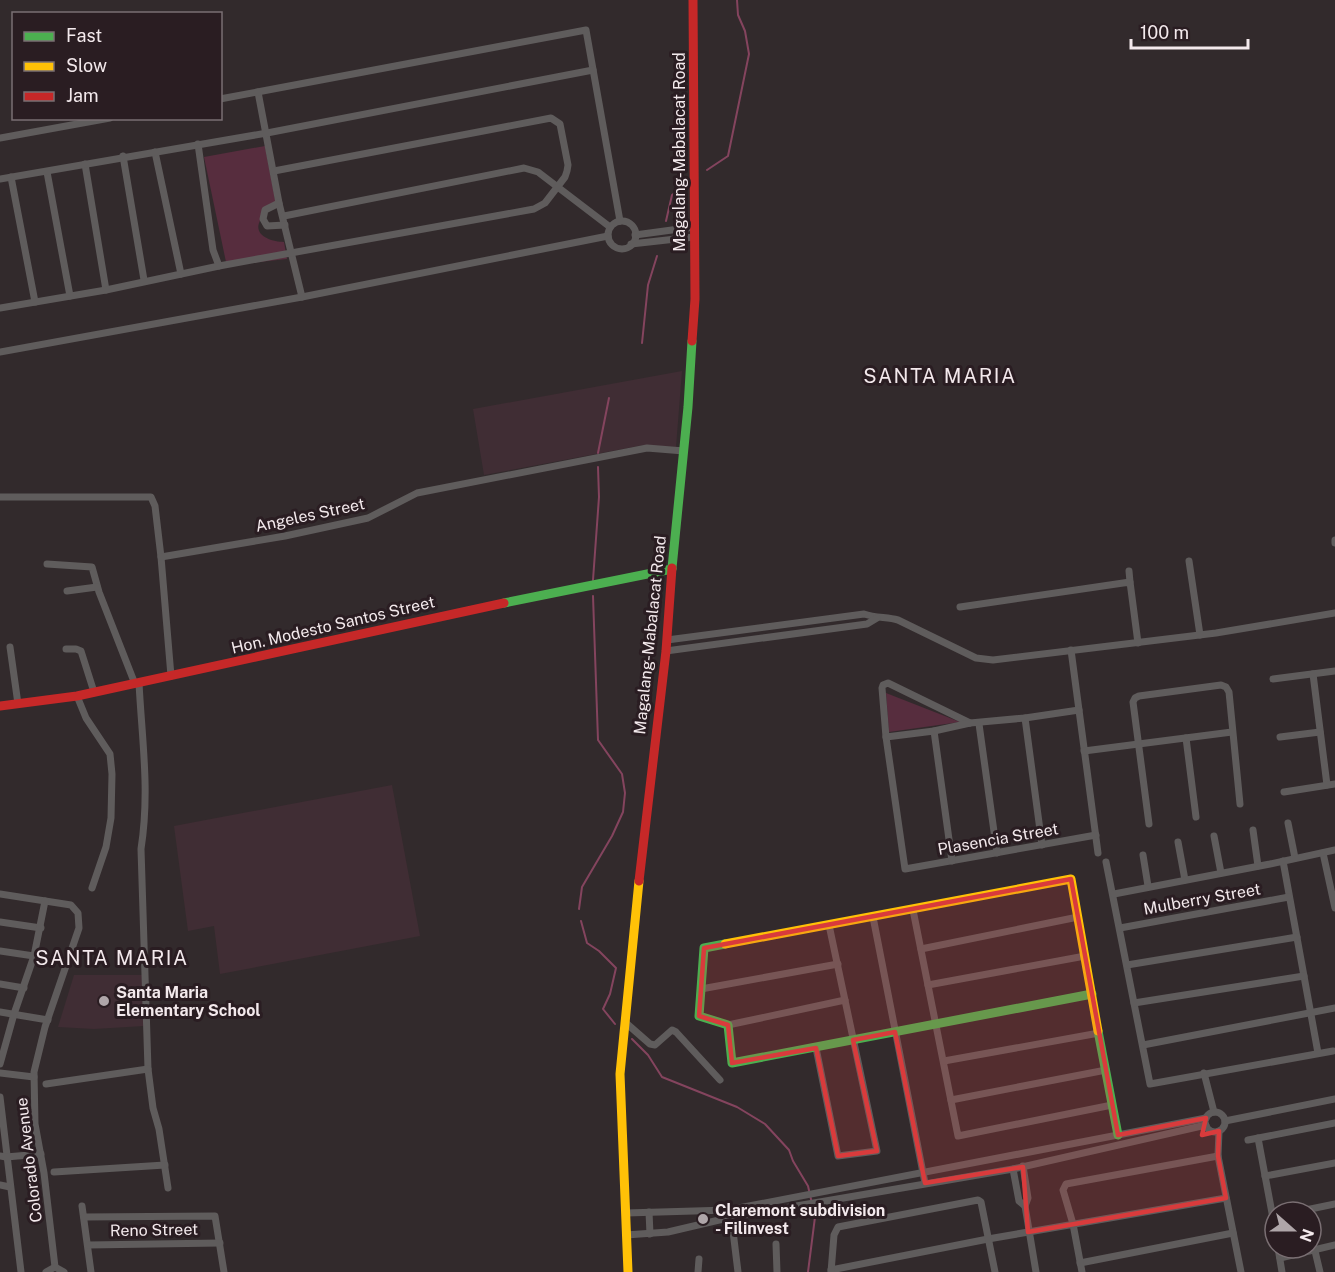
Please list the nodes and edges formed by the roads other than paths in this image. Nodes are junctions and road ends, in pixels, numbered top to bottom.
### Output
1 (693, 0) edge
2 (593, 70) junction
3 (258, 92) junction
4 (222, 99) edge
5 (99, 120) edge
6 (267, 133) junction
7 (0, 138) edge
8 (198, 144) junction
9 (155, 152) junction
10 (123, 156) junction
11 (85, 164) junction
12 (47, 171) junction
13 (274, 171) junction
14 (11, 177) junction
15 (0, 179) edge
16 (557, 186) junction
17 (279, 203) junction
18 (284, 216) junction
19 (620, 221) junction
20 (285, 225) junction
21 (610, 227) junction
22 (689, 233) junction
23 (635, 235) junction
24 (608, 236) junction
25 (631, 244) junction
26 (292, 254) junction
27 (219, 266) junction
28 (181, 274) junction
29 (144, 280) junction
30 (106, 290) junction
31 (70, 296) junction
32 (302, 297) junction
33 (35, 302) junction
34 (0, 308) edge
35 (0, 352) edge
36 (684, 451) junction
37 (0, 497) edge
38 (161, 556) junction
39 (1188, 561) dead end
40 (47, 564) dead end
41 (672, 569) junction
42 (1129, 571) dead end
43 (1130, 582) junction
44 (98, 587) junction
45 (67, 591) dead end
46 (960, 607) dead end
47 (1335, 613) edge
48 (877, 618) junction
49 (1200, 635) junction
50 (683, 638) junction
51 (667, 640) junction
52 (1138, 643) junction
53 (10, 648) dead end
54 (684, 648) junction
55 (66, 649) dead end
56 (666, 651) junction
57 (1071, 651) junction
58 (1335, 671) edge
59 (1313, 674) junction
60 (171, 676) junction
61 (1273, 679) dead end
62 (137, 684) junction
63 (94, 692) junction
64 (78, 696) junction
65 (18, 704) junction
66 (0, 706) edge
67 (1079, 710) junction
68 (1025, 718) junction
69 (970, 723) junction
70 (979, 724) junction
71 (934, 730) junction
72 (1232, 732) junction
73 (1320, 732) junction
74 (886, 737) junction
75 (1280, 737) dead end
76 (1186, 738) junction
77 (1139, 744) junction
78 (1084, 751) junction
79 (1331, 784) edge
80 (1284, 792) dead end
81 (1240, 804) dead end
82 (1196, 817) dead end
83 (1288, 823) dead end
84 (1149, 824) dead end
85 (1253, 830) dead end
86 (1096, 835) junction
87 (1214, 836) dead end
88 (1178, 842) dead end
89 (1042, 845) junction
90 (1335, 850) edge
91 (997, 853) junction
92 (1098, 853) dead end
93 (1323, 853) junction
94 (1143, 855) dead end
95 (1294, 858) junction
96 (952, 861) junction
97 (1283, 861) junction
98 (1106, 862) dead end
99 (1258, 866) junction
100 (1221, 873) junction
101 (1185, 880) junction
102 (1148, 886) junction
103 (92, 888) dead end
104 (0, 894) edge
105 (1114, 894) junction
106 (1289, 897) junction
107 (45, 901) junction
108 (1335, 908) edge
109 (913, 910) junction
110 (873, 917) junction
111 (1078, 917) junction
112 (0, 922) edge
113 (829, 925) junction
114 (40, 928) junction
115 (1120, 928) junction
116 (1297, 937) junction
117 (921, 949) junction
118 (0, 951) edge
119 (34, 956) junction
120 (1085, 956) junction
121 (838, 964) junction
122 (1127, 965) junction
123 (1304, 976) junction
124 (0, 984) edge
125 (928, 985) junction
126 (24, 988) junction
127 (701, 989) junction
128 (1092, 994) junction
129 (845, 1000) junction
130 (1134, 1003) junction
131 (1335, 1008) edge
132 (0, 1012) edge
133 (14, 1014) junction
134 (1311, 1014) junction
135 (48, 1020) junction
136 (626, 1023) junction
137 (936, 1023) junction
138 (728, 1025) junction
139 (895, 1032) junction
140 (1099, 1033) junction
141 (853, 1040) junction
142 (3, 1042) edge
143 (1143, 1045) junction
144 (816, 1048) junction
145 (1333, 1051) dead end
146 (1318, 1053) junction
147 (944, 1061) junction
148 (0, 1064) edge
149 (148, 1069) junction
150 (1106, 1070) junction
151 (0, 1073) edge
152 (1204, 1073) junction
153 (34, 1077) junction
154 (720, 1080) dead end
155 (46, 1084) dead end
156 (0, 1098) edge
157 (1335, 1099) edge
158 (951, 1100) junction
159 (1112, 1105) junction
160 (1214, 1112) junction
161 (1225, 1121) junction
162 (1206, 1122) junction
163 (1335, 1123) edge
164 (2, 1126) edge
165 (1219, 1131) junction
166 (1118, 1135) junction
167 (1258, 1138) junction
168 (1248, 1140) dead end
169 (41, 1154) junction
170 (1218, 1156) junction
171 (3, 1157) edge
172 (1335, 1163) edge
173 (165, 1166) junction
174 (1023, 1166) junction
175 (1012, 1169) junction
176 (923, 1171) junction
177 (54, 1172) dead end
178 (1265, 1176) junction
179 (925, 1183) junction
180 (0, 1185) edge
181 (10, 1187) junction
182 (842, 1187) junction
183 (168, 1188) dead end
184 (1226, 1197) junction
185 (843, 1198) junction
186 (1270, 1200) edge
187 (82, 1206) dead end
188 (1024, 1206) junction
189 (649, 1212) junction
190 (626, 1213) junction
191 (730, 1214) junction
192 (84, 1217) junction
193 (1073, 1224) junction
194 (1028, 1232) junction
195 (1233, 1233) junction
196 (650, 1234) junction
197 (626, 1235) junction
198 (988, 1239) junction
199 (220, 1243) junction
200 (776, 1244) dead end
201 (88, 1245) junction
202 (699, 1259) dead end
203 (1080, 1263) junction
204 (55, 1267) junction
205 (831, 1271) edge
206 (21, 1272) edge
207 (46, 1272) edge
208 (63, 1272) edge
209 (91, 1272) edge
210 (224, 1272) edge
211 (628, 1272) edge
212 (698, 1272) edge
213 (738, 1272) edge
214 (777, 1272) edge
215 (995, 1272) edge
216 (1036, 1272) edge
217 (1082, 1272) edge
218 (1239, 1272) edge

1 - 22 street, Magalang-Mabalacat Road
2 - 3 street
2 - 6 street
2 - 19 street
3 - 4 street
3 - 6 street
5 - 7 street
6 - 8 street
6 - 13 street
8 - 9 street
8 - 27 street
9 - 10 street
9 - 28 street
10 - 11 street
10 - 29 street
11 - 12 street
11 - 30 street
12 - 14 street
12 - 31 street
13 - 16 street
13 - 17 street
14 - 15 street
14 - 33 street
16 - 18 street
16 - 21 street
16 - 26 street
17 - 18 street
17 - 20 street
18 - 20 street
19 - 21 street
19 - 23 street
20 - 26 street
21 - 24 street
22 - 23 street
22 - 25 street
22 - 36 street, Magalang-Mabalacat Road
23 - 25 street
24 - 25 street
24 - 32 street
26 - 27 street
26 - 32 street
27 - 28 street
28 - 29 street
29 - 30 street
30 - 31 street
31 - 33 street
32 - 35 street
33 - 34 street
36 - 38 street, Angeles Street
36 - 41 street, Magalang-Mabalacat Road
37 - 38 street
38 - 60 street
39 - 49 street
40 - 44 street
41 - 51 street, Magalang-Mabalacat Road
41 - 60 street, Hon. Modesto Santos Street
42 - 43 street
43 - 46 street
43 - 52 street
44 - 45 street
44 - 62 street
47 - 49 street
48 - 50 street
48 - 54 street
48 - 57 street
49 - 52 street
50 - 51 street
50 - 54 street
51 - 56 street, Magalang-Mabalacat Road
52 - 57 street
53 - 65 street
54 - 56 street
55 - 63 street
56 - 136 street, Magalang-Mabalacat Road
57 - 67 street
58 - 59 street
59 - 61 street
59 - 73 street
60 - 62 street, Hon. Modesto Santos Street
62 - 63 street, Hon. Modesto Santos Street
62 - 149 street
63 - 64 street, Hon. Modesto Santos Street
64 - 65 street, Hon. Modesto Santos Street
64 - 103 street
65 - 66 street, Hon. Modesto Santos Street
67 - 68 street
67 - 78 street
68 - 70 street
68 - 89 street
69 - 70 street
69 - 71 street
69 - 74 street
70 - 91 street
71 - 74 street
71 - 96 street
72 - 76 street
72 - 77 street
72 - 81 street
73 - 75 street
73 - 79 street
74 - 96 street, Plasencia Street
76 - 77 street
76 - 82 street
77 - 78 street
77 - 84 street
78 - 86 street
79 - 80 street
83 - 95 street
85 - 99 street
86 - 89 street, Plasencia Street
86 - 92 street
87 - 100 street
88 - 101 street
89 - 91 street, Plasencia Street
90 - 93 street
91 - 96 street, Plasencia Street
93 - 95 street
93 - 108 street
94 - 102 street
95 - 97 street
97 - 99 street
97 - 106 street
98 - 105 street
99 - 100 street
100 - 101 street
101 - 102 street
102 - 105 street
104 - 107 street
105 - 115 street
106 - 115 street, Mulberry Street
106 - 116 street
107 - 114 street
107 - 135 street, Colorado Avenue
109 - 110 street
109 - 111 street
109 - 117 street
110 - 113 street
110 - 139 street
111 - 117 street
111 - 120 street
112 - 114 street
113 - 121 street
113 - 127 street
114 - 119 street
115 - 122 street
116 - 122 street
116 - 123 street
117 - 125 street
118 - 119 street
119 - 126 street
120 - 125 street
120 - 128 street
121 - 127 street
121 - 129 street
122 - 130 street
123 - 130 street
123 - 134 street
124 - 126 street
125 - 137 street
126 - 133 street
127 - 138 street
128 - 137 street
128 - 140 street
129 - 138 street
129 - 141 street
130 - 143 street
131 - 134 street
132 - 133 street
133 - 135 street
133 - 142 street
134 - 143 street
134 - 146 street
135 - 153 street, Colorado Avenue
136 - 154 street
136 - 190 street, Magalang-Mabalacat Road
137 - 139 street
137 - 147 street
138 - 144 street
139 - 141 street
139 - 176 street
140 - 147 street
140 - 150 street
141 - 144 street
141 - 144 street
142 - 148 street
143 - 152 street
145 - 146 street
146 - 152 street
147 - 158 street
149 - 155 street
149 - 173 street
150 - 158 street
150 - 159 street
151 - 153 street
152 - 160 street
153 - 169 street, Colorado Avenue
156 - 164 street
157 - 161 street
158 - 159 street
159 - 166 street
160 - 161 street
160 - 162 street
161 - 165 street
162 - 165 street
162 - 166 street
162 - 174 street
163 - 167 street
164 - 171 street
165 - 170 street
166 - 176 street
167 - 168 street
167 - 178 street
169 - 171 street
169 - 204 street, Colorado Avenue
170 - 184 street
170 - 193 street
171 - 181 street
172 - 178 street
173 - 177 street
173 - 183 street
174 - 175 street
174 - 188 street
175 - 179 street
175 - 188 street
176 - 179 street
176 - 182 street
178 - 186 street
179 - 185 street
180 - 181 street
181 - 206 street
182 - 185 street
182 - 191 street
184 - 193 street
184 - 195 street
185 - 191 street
187 - 192 street
188 - 194 street
189 - 190 street
189 - 191 street
189 - 196 street
190 - 197 street, Magalang-Mabalacat Road
191 - 196 street
191 - 213 street
192 - 199 street
192 - 201 street
193 - 194 street
193 - 203 street
194 - 198 street
194 - 216 street
195 - 203 street
195 - 218 street
196 - 197 street
197 - 211 street, Magalang-Mabalacat Road
198 - 205 street
198 - 205 street
198 - 215 street
199 - 201 street, Reno Street
199 - 210 street
200 - 214 street
201 - 209 street
202 - 212 street
203 - 217 street
204 - 207 street
204 - 208 street

